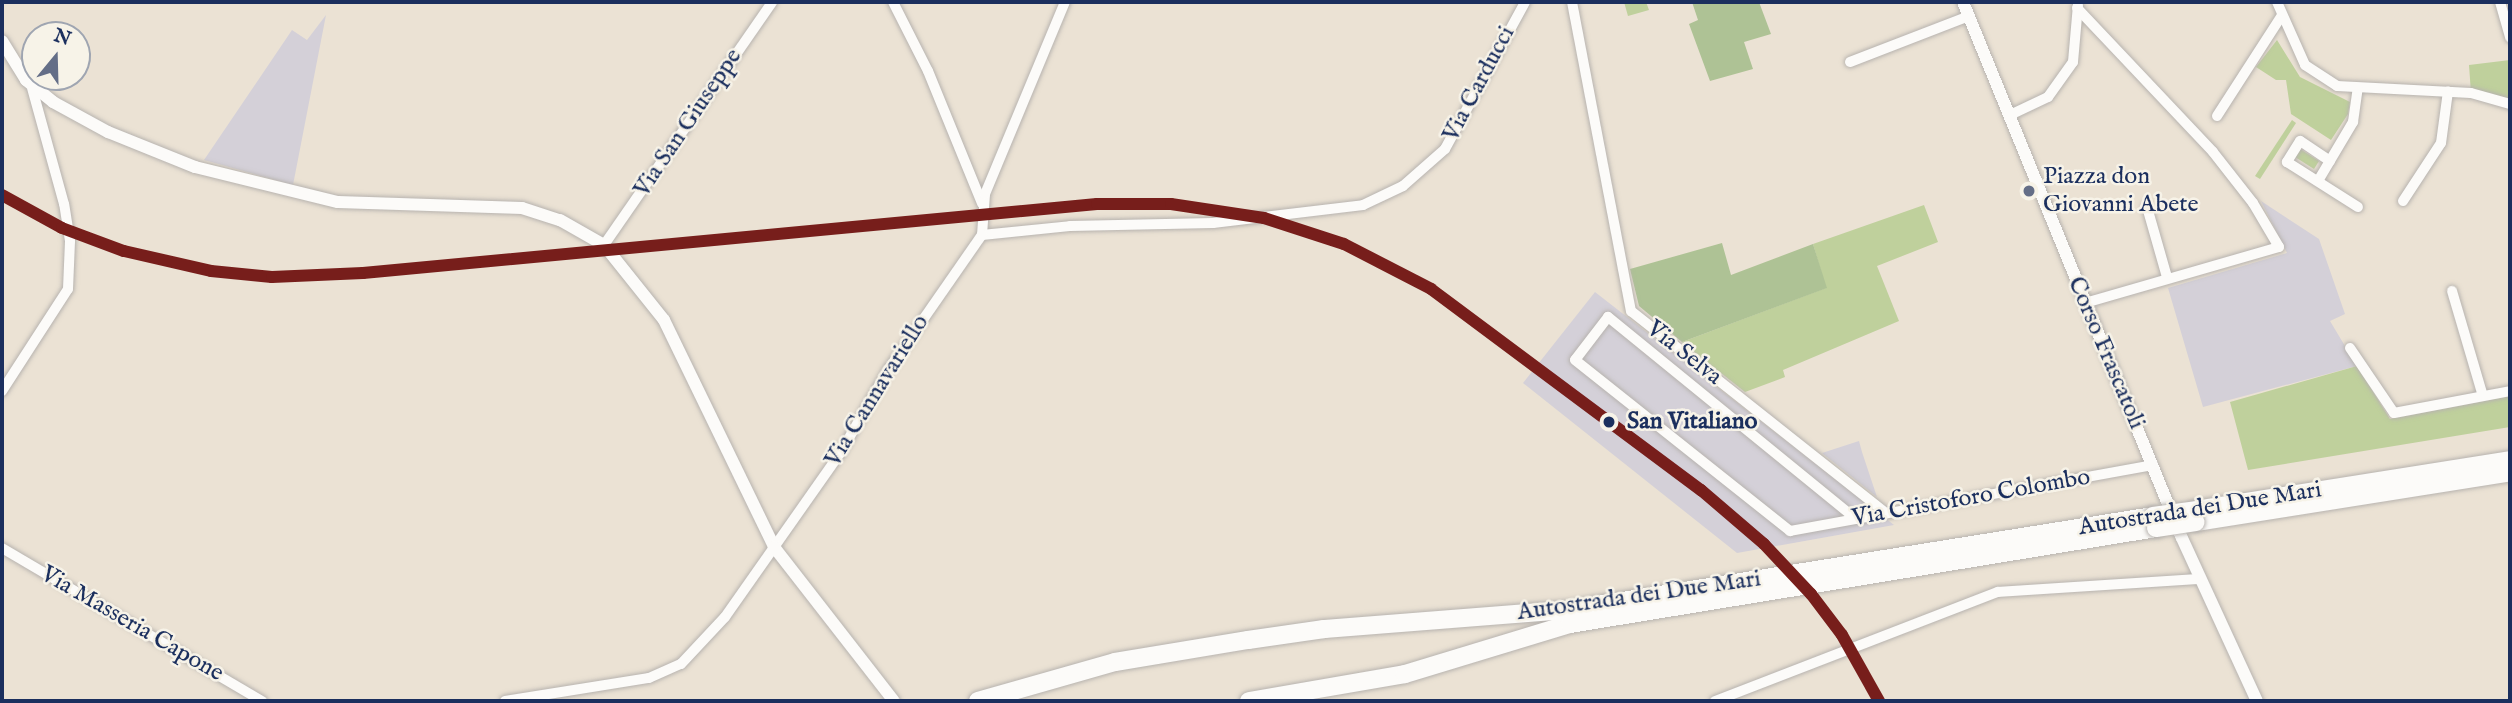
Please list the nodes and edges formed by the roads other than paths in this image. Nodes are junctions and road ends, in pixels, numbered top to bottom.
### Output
1 (772, 2) edge
2 (893, 2) edge
3 (1065, 2) edge
4 (1525, 2) edge
5 (1572, 2) edge
6 (1963, 2) edge
7 (2277, 2) edge
8 (2500, 2) edge
9 (2078, 5) edge
10 (2282, 15) junction
11 (1969, 16) junction
12 (2510, 38) edge
13 (2, 41) edge
14 (1850, 62) dead end
15 (21, 71) edge
16 (2358, 88) junction
17 (33, 91) edge
18 (37, 91) edge
19 (2448, 91) junction
20 (2510, 104) edge
21 (2010, 115) junction
22 (2217, 116) dead end
23 (2330, 160) junction
24 (2318, 181) junction
25 (2403, 201) dead end
26 (982, 203) junction
27 (2147, 207) dead end
28 (2358, 207) dead end
29 (982, 235) junction
30 (604, 245) junction
31 (2167, 277) junction
32 (2452, 291) dead end
33 (2085, 303) junction
34 (2350, 348) dead end
35 (2, 391) edge
36 (2510, 391) edge
37 (2483, 396) junction
38 (2510, 460) edge
39 (2153, 465) junction
40 (2510, 472) edge
41 (2420, 481) junction
42 (1886, 513) junction
43 (1856, 519) junction
44 (2155, 522) junction
45 (774, 547) junction
46 (2, 548) edge
47 (2201, 579) junction
48 (262, 701) edge
49 (505, 701) edge
50 (894, 701) edge
51 (978, 701) edge
52 (1249, 701) edge
53 (1715, 701) edge
54 (2257, 701) edge

1 - 30 street, Via San Giuseppe
2 - 26 street
3 - 26 street
4 - 29 street, Via Carducci
5 - 42 street, Via Selva
6 - 11 street, Corso Frascatoli
7 - 10 street
8 - 12 street
9 - 21 street
9 - 31 street
10 - 16 street
10 - 22 street
11 - 14 street
11 - 21 street, Corso Frascatoli
13 - 15 street
16 - 19 street
16 - 23 street
17 - 35 street
18 - 30 street
19 - 20 street
19 - 25 street
21 - 33 street, Corso Frascatoli
23 - 24 street
23 - 24 street
24 - 28 street
26 - 29 street
27 - 31 street
29 - 45 street, Via Cannavariello
30 - 45 street
31 - 33 street
32 - 37 street
33 - 39 street, Corso Frascatoli
34 - 37 street
36 - 37 street
38 - 41 highway, Autostrada dei Due Mari
39 - 42 street, Via Cristoforo Colombo
39 - 47 street, Corso Frascatoli
40 - 41 highway, Autostrada dei Due Mari
41 - 44 highway, Autostrada dei Due Mari, bridge
42 - 43 street, Via Cristoforo Colombo
43 - 43 street, Via Cristoforo Colombo
44 - 51 highway, Autostrada dei Due Mari
44 - 52 highway, Autostrada dei Due Mari
45 - 49 street, Via Cannavariello
45 - 50 street
46 - 48 street, Via Masseria Capone
47 - 53 street
47 - 54 street, Corso Frascatoli

